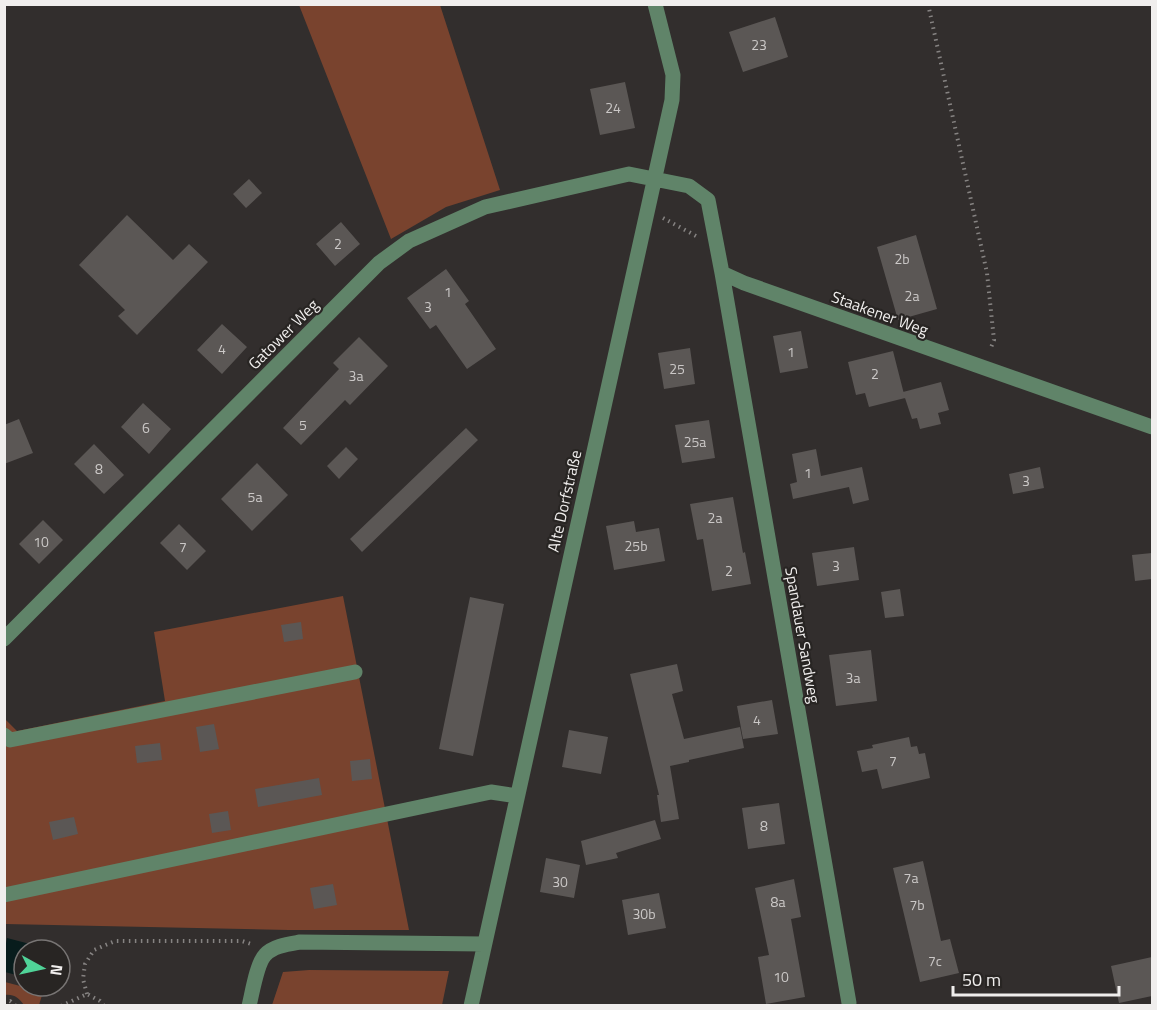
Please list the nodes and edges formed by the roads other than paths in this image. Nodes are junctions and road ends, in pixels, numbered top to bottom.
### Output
1 (655, 4) edge
2 (654, 179) junction
3 (722, 273) junction
4 (1152, 427) edge
5 (4, 639) edge
6 (355, 672) dead end
7 (4, 735) edge
8 (517, 796) junction
9 (4, 895) edge
10 (484, 944) junction
11 (849, 1003) dead end
12 (249, 1005) edge
13 (471, 1005) edge

1 - 2 street, Alte Dorfstraße
2 - 3 street
2 - 5 street, Gatower Weg
2 - 8 street, Alte Dorfstraße
3 - 4 street, Staakener Weg
3 - 11 street, Spandauer Sandweg
6 - 7 street
8 - 9 street
8 - 10 street, Alte Dorfstraße
10 - 12 street
10 - 13 street, Alte Dorfstraße

